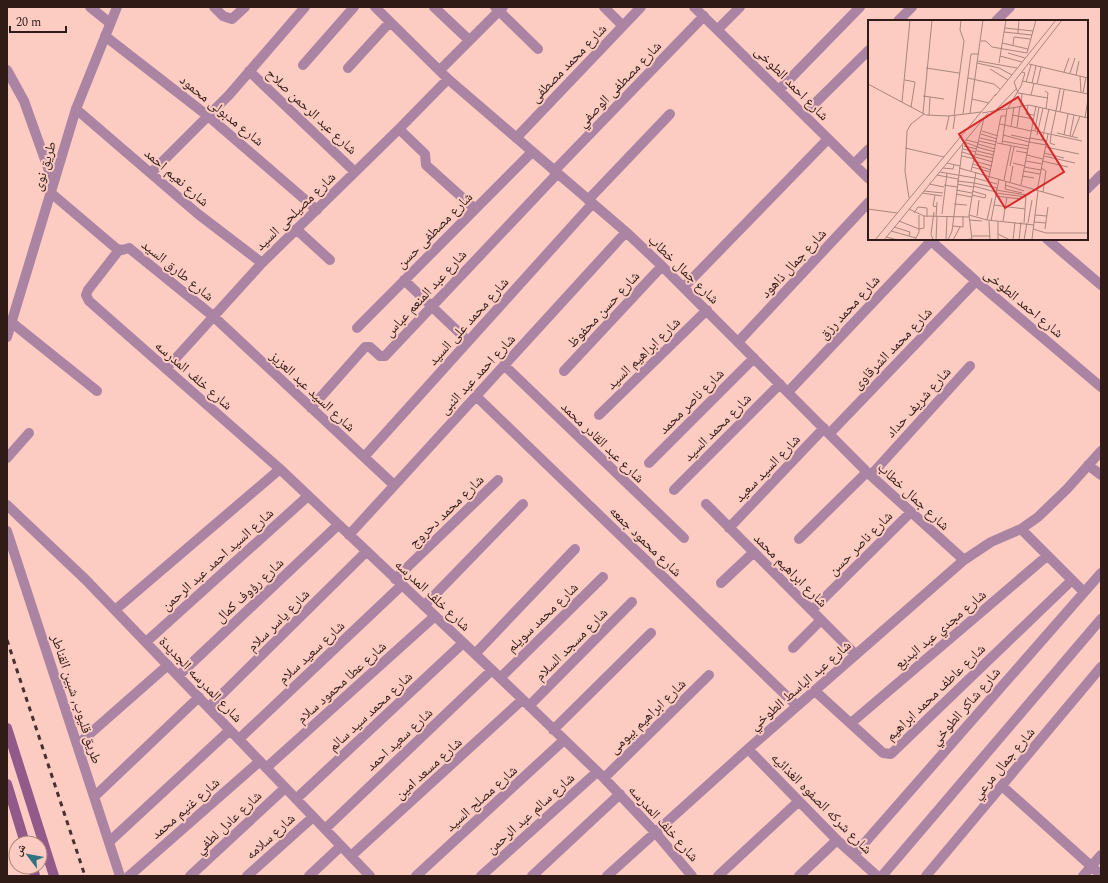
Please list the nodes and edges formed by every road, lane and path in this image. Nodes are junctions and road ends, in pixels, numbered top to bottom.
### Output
1 (90, 7) edge
2 (117, 7) edge
3 (214, 7) edge
4 (245, 7) edge
5 (304, 7) edge
6 (354, 7) edge
7 (375, 7) edge
8 (434, 7) edge
9 (604, 7) edge
10 (641, 7) edge
11 (694, 7) edge
12 (740, 7) edge
13 (860, 7) edge
14 (912, 7) edge
15 (1010, 7) edge
16 (499, 8) edge
17 (704, 16) junction
18 (899, 20) edge
19 (997, 20) edge
20 (390, 22) junction
21 (110, 23) junction
22 (623, 26) junction
23 (718, 29) junction
24 (105, 36) junction
25 (469, 40) junction
26 (538, 49) dead end
27 (868, 51) edge
28 (303, 65) dead end
29 (348, 68) dead end
30 (7, 70) edge
31 (440, 70) junction
32 (249, 71) junction
33 (448, 79) junction
34 (779, 90) junction
35 (76, 109) junction
36 (670, 114) dead end
37 (804, 114) junction
38 (208, 116) junction
39 (399, 130) junction
40 (516, 138) junction
41 (828, 139) junction
42 (868, 150) edge
43 (532, 152) junction
44 (854, 164) junction
45 (355, 172) junction
46 (556, 172) junction
47 (151, 173) junction
48 (1101, 175) edge
49 (868, 178) edge
50 (53, 182) junction
51 (1088, 188) edge
52 (50, 193) junction
53 (590, 202) junction
54 (868, 203) edge
55 (475, 209) junction
56 (317, 210) junction
57 (296, 229) junction
58 (626, 232) junction
59 (930, 240) edge
60 (1048, 240) edge
61 (119, 250) junction
62 (330, 260) dead end
63 (262, 263) junction
64 (662, 266) junction
65 (404, 280) junction
66 (976, 281) junction
67 (1101, 285) edge
68 (684, 286) junction
69 (431, 306) junction
70 (707, 310) junction
71 (213, 316) junction
72 (11, 322) junction
73 (357, 328) dead end
74 (7, 337) edge
75 (468, 341) junction
76 (738, 342) junction
77 (754, 358) junction
78 (504, 366) junction
79 (970, 366) dead end
80 (166, 369) junction
81 (564, 371) dead end
82 (780, 384) junction
83 (1101, 387) edge
84 (97, 391) dead end
85 (788, 392) junction
86 (476, 396) junction
87 (311, 408) junction
88 (599, 416) dead end
89 (827, 431) junction
90 (29, 433) dead end
91 (1101, 451) edge
92 (364, 457) junction
93 (7, 458) edge
94 (649, 463) dead end
95 (1088, 465) junction
96 (280, 469) junction
97 (869, 473) junction
98 (1101, 475) edge
99 (498, 480) dead end
100 (394, 485) junction
101 (674, 490) dead end
102 (308, 496) junction
103 (523, 504) dead end
104 (706, 504) dead end
105 (7, 505) edge
106 (912, 512) junction
107 (338, 525) junction
108 (729, 528) junction
109 (1021, 529) junction
110 (7, 531) edge
111 (348, 535) junction
112 (684, 538) dead end
113 (798, 539) dead end
114 (575, 549) dead end
115 (366, 552) junction
116 (754, 552) junction
117 (1047, 556) junction
118 (964, 560) junction
119 (1099, 574) edge
120 (603, 578) dead end
121 (1072, 580) junction
122 (398, 582) junction
123 (721, 583) dead end
124 (1084, 591) junction
125 (632, 602) dead end
126 (424, 606) junction
127 (115, 610) junction
128 (812, 610) junction
129 (435, 616) junction
130 (822, 620) junction
131 (1100, 622) edge
132 (651, 633) dead end
133 (146, 642) junction
134 (463, 644) junction
135 (793, 648) dead end
136 (475, 654) junction
137 (856, 655) junction
138 (168, 665) junction
139 (1101, 667) edge
140 (496, 674) junction
141 (709, 675) dead end
142 (178, 676) junction
143 (815, 691) junction
144 (199, 697) junction
145 (526, 703) junction
146 (797, 706) junction
147 (209, 707) junction
148 (851, 723) junction
149 (7, 728) edge
150 (230, 730) junction
151 (553, 730) junction
152 (239, 739) junction
153 (564, 740) junction
154 (77, 745) junction
155 (748, 749) junction
156 (263, 764) junction
157 (601, 774) junction
158 (7, 784) edge
159 (1002, 786) junction
160 (285, 788) junction
161 (620, 794) junction
162 (94, 797) junction
163 (296, 799) junction
164 (799, 801) junction
165 (313, 817) junction
166 (324, 829) junction
167 (656, 832) junction
168 (23, 835) edge
169 (837, 840) junction
170 (109, 842) junction
171 (341, 846) junction
172 (1101, 854) edge
173 (854, 855) junction
174 (351, 856) junction
175 (1091, 866) junction
176 (872, 874) edge
177 (1101, 875) edge
178 (54, 876) edge
179 (120, 876) edge
180 (129, 876) edge
181 (190, 876) edge
182 (247, 876) edge
183 (309, 876) edge
184 (370, 876) edge
185 (416, 876) edge
186 (481, 876) edge
187 (532, 876) edge
188 (607, 876) edge
189 (692, 876) edge
190 (718, 876) edge
191 (798, 876) edge
192 (882, 876) edge
193 (926, 876) edge
194 (1082, 876) edge

1 - 21 street
2 - 21 street, طريق نوى
3 - 4 street
5 - 32 street
6 - 28 street
7 - 20 street, شارع جمال خطاب
8 - 25 street
9 - 22 street
10 - 22 street, شارع محمد مصطفى
11 - 17 street, شارع احمد الطوخى
12 - 23 street
13 - 34 street
14 - 18 street
15 - 19 street
16 - 25 street
16 - 26 street
17 - 23 street, شارع احمد الطوخى
17 - 46 street, شارع مصطفى الوصفي
20 - 29 street
20 - 31 street, شارع جمال خطاب
21 - 24 street, طريق نوى
22 - 40 street, شارع محمد مصطفى
23 - 34 street, شارع احمد الطوخى
24 - 35 street, طريق نوى
24 - 38 street, شارع مدبولى محمود
25 - 31 street
27 - 37 street
30 - 50 street
31 - 33 street, شارع جمال خطاب
32 - 38 street
32 - 45 street, شارع عبد الرحمن صلاح
33 - 39 street, شارع مصيلحى السيد
33 - 40 street, شارع جمال خطاب
34 - 37 street, شارع احمد الطوخى
35 - 47 street, شارع نعيم احمد
35 - 50 street, طريق نوى
36 - 53 street, شارع محمد على السيد
37 - 41 street, شارع احمد الطوخى
38 - 47 street
38 - 56 street, شارع مدبولى محمود
39 - 45 street, شارع مصيلحى السيد
39 - 55 street
40 - 43 street, شارع جمال خطاب
41 - 44 street, شارع احمد الطوخى
41 - 68 street
42 - 44 street
43 - 46 street, شارع جمال خطاب
43 - 55 street, شارع مصطفى حسن
44 - 49 street, شارع احمد الطوخى
45 - 56 street, شارع مصيلحى السيد
46 - 53 street, شارع جمال خطاب
46 - 69 street, شارع عبد المنعم عباس
47 - 63 street, شارع نعيم احمد
48 - 51 street
50 - 52 street, طريق نوى
52 - 61 street, شارع طارق السيد
52 - 72 street, طريق نوى
53 - 58 street, شارع جمال خطاب
53 - 75 street, شارع محمد على السيد
54 - 76 street, شارع جمال ذاهود
55 - 65 street, شارع مصطفى حسن
56 - 57 street, شارع مصيلحى السيد
57 - 62 street
57 - 63 street, شارع مصيلحى السيد
58 - 64 street, شارع جمال خطاب
58 - 78 street, شارع احمد عبد النبى
59 - 66 street, شارع احمد الطوخى
59 - 85 street, شارع محمد رزق
60 - 67 street
61 - 71 street, شارع طارق السيد
61 - 80 street, شارع خلف المدرسه
63 - 71 street, شارع مصيلحى السيد
64 - 68 street, شارع جمال خطاب
64 - 81 street, شارع حسن محفوظ
65 - 69 street
65 - 73 street, شارع مصطفى حسن
66 - 83 street, شارع احمد الطوخى
66 - 89 street, شارع محمد الشرقاوى
68 - 70 street, شارع جمال خطاب
69 - 75 street
69 - 87 street, شارع عبد المنعم عباس
70 - 76 street, شارع جمال خطاب
70 - 88 street, شارع ابراهيم السيد
71 - 80 street, شارع مصيلحى السيد
71 - 87 street, شارع السيد عبد العزيز
72 - 74 street, طريق نوى
72 - 84 street
75 - 92 street, شارع محمد على السيد
76 - 77 street, شارع جمال خطاب
77 - 82 street, شارع جمال خطاب
77 - 94 street, شارع ناصر محمد
78 - 86 street, شارع احمد عبد النبى
78 - 112 street, شارع عبد القادر محمد
79 - 97 street, شارع شريف حداد
80 - 96 street, شارع خلف المدرسه
82 - 85 street, شارع جمال خطاب
82 - 101 street, شارع محمد السيد
85 - 89 street, شارع جمال خطاب
86 - 100 street, شارع احمد عبد النبى
86 - 146 street, شارع محمود جمعه
87 - 92 street, شارع السيد عبد العزيز
89 - 97 street, شارع جمال خطاب
89 - 108 street, شارع السيد سعيد
90 - 93 street
91 - 95 street, شارع عبد الباسط الطوخي
92 - 100 street, شارع السيد عبد العزيز
95 - 98 street
95 - 109 street, شارع عبد الباسط الطوخي
96 - 102 street, شارع خلف المدرسه
96 - 127 street
97 - 106 street, شارع جمال خطاب
97 - 113 street, شارع شريف حداد
99 - 122 street, شارع محمد دحروج
100 - 111 street, شارع احمد عبد النبى
102 - 107 street, شارع خلف المدرسه
102 - 133 street, شارع السيد احمد عبد الرحمن
103 - 126 street
104 - 108 street, شارع ابراهيم محمد
105 - 127 street, شارع المدرسه الجديدة
106 - 118 street, شارع جمال خطاب
106 - 128 street, شارع ناصر حسن
107 - 111 street, شارع خلف المدرسه
107 - 142 street, شارع رؤوف كمال
108 - 116 street, شارع ابراهيم محمد
109 - 117 street
109 - 118 street, شارع عبد الباسط الطوخي
110 - 154 street, طريق قليوب, شبين القناطر
111 - 115 street, شارع خلف المدرسه
114 - 136 street
115 - 122 street, شارع خلف المدرسه
115 - 147 street, شارع ياسر سلام
116 - 123 street
116 - 128 street, شارع ابراهيم محمد
117 - 121 street
117 - 148 street, شارع مجدي عبد البديع
118 - 137 street, شارع عبد الباسط الطوخي
119 - 124 street, شارع شاكر الطوخي
120 - 140 street, شارع محمد سويلم
121 - 124 street
121 - 148 street, شارع عاطف محمد ابراهيم
122 - 126 street, شارع خلف المدرسه
122 - 152 street, شارع سعيد سلام
124 - 173 street, شارع شاكر الطوخي
125 - 145 street, شارع مسجد السلام
126 - 129 street, شارع خلف المدرسه
127 - 133 street, شارع المدرسه الجديدة
128 - 130 street, شارع ابراهيم محمد
129 - 134 street, شارع خلف المدرسه
129 - 156 street, شارع عطا محمود سلام
130 - 135 street
130 - 137 street, شارع ابراهيم محمد
131 - 192 street
132 - 151 street
133 - 138 street, شارع المدرسه الجديدة
134 - 136 street, شارع خلف المدرسه
134 - 163 street, شارع محمد سيد سالم
136 - 140 street, شارع خلف المدرسه
137 - 143 street, شارع عبد الباسط الطوخي
138 - 142 street, شارع المدرسه الجديدة
138 - 154 street
139 - 159 street, شارع جمال مرعي
140 - 145 street, شارع خلف المدرسه
140 - 166 street, شارع سعيد احمد
141 - 157 street, شارع ابراهيم بيومى
142 - 144 street, شارع المدرسه الجديدة
143 - 146 street, شارع عبد الباسط الطوخي
143 - 148 street, شارع عاطف محمد ابراهيم
144 - 147 street, شارع المدرسه الجديدة
144 - 162 street
145 - 151 street, شارع خلف المدرسه
145 - 174 street, شارع مسعد امين
146 - 155 street, شارع عبد الباسط الطوخي
147 - 150 street, شارع المدرسه الجديدة
149 - 178 main road
150 - 152 street, شارع المدرسه الجديدة
150 - 170 street
151 - 153 street, شارع خلف المدرسه
152 - 156 street, شارع المدرسه الجديدة
153 - 157 street, شارع خلف المدرسه
153 - 185 street, شارع مصلح السيد
154 - 162 street, طريق قليوب, شبين القناطر
155 - 164 street, شارع شركه الصفوه الغذائيه
155 - 167 street, شارع عبد الباسط الطوخي
156 - 160 street, شارع المدرسه الجديدة
156 - 180 street, شارع غنيم محمد
157 - 161 street, شارع خلف المدرسه
157 - 186 street, شارع سالم عبد الرحمن
158 - 168 main road
159 - 175 street
159 - 193 street, شارع جمال مرعي
160 - 163 street, شارع المدرسه الجديدة
160 - 181 street, شارع عادل لطفي
161 - 167 street, شارع خلف المدرسه
161 - 187 street
162 - 170 street, طريق قليوب, شبين القناطر
163 - 165 street, شارع المدرسه الجديدة
164 - 169 street, شارع شركه الصفوه الغذائيه
164 - 190 street
165 - 166 street, شارع المدرسه الجديدة
165 - 182 street, شارع سلامه
166 - 171 street, شارع المدرسه الجديدة
167 - 188 street, شارع عبد الباسط الطوخي
167 - 189 street, شارع خلف المدرسه
169 - 173 street, شارع شركه الصفوه الغذائيه
169 - 191 street
170 - 179 street, طريق قليوب, شبين القناطر
171 - 174 street, شارع المدرسه الجديدة
171 - 183 street
172 - 175 street
173 - 176 street, شارع شركه الصفوه الغذائيه
174 - 184 street, شارع المدرسه الجديدة
175 - 177 street
175 - 194 street

